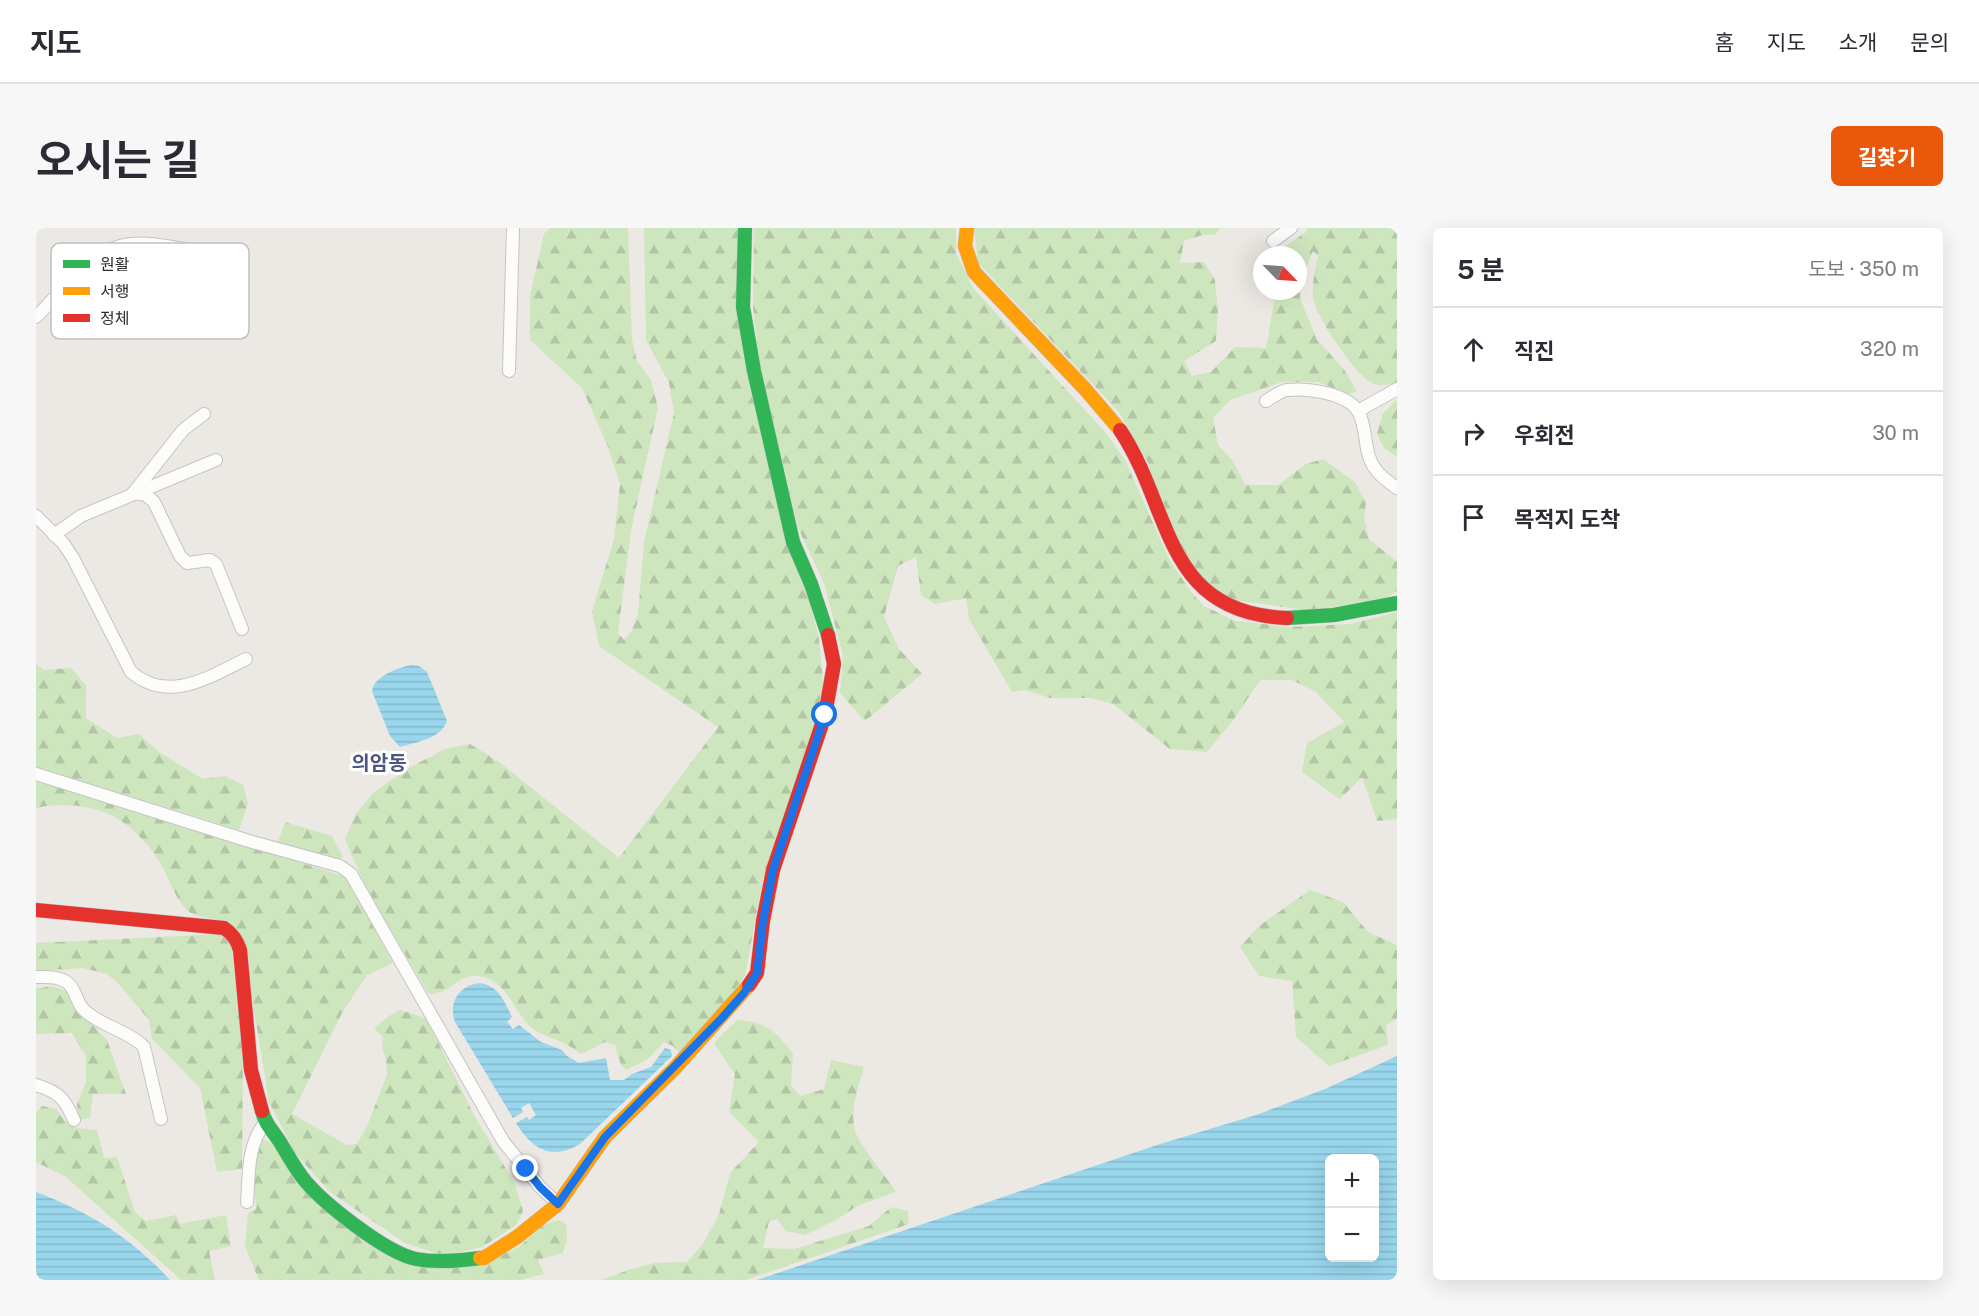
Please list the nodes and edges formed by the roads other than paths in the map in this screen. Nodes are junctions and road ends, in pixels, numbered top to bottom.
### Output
1 (513, 228) edge
2 (745, 228) edge
3 (967, 228) edge
4 (1291, 228) edge
5 (1273, 241) dead end
6 (51, 302) edge
7 (36, 317) edge
8 (509, 371) dead end
9 (1397, 388) edge
10 (1266, 401) dead end
11 (1358, 411) junction
12 (204, 414) dead end
13 (216, 460) dead end
14 (1397, 488) edge
15 (133, 493) junction
16 (36, 516) edge
17 (54, 535) junction
18 (1397, 603) edge
19 (243, 629) dead end
20 (246, 659) dead end
21 (36, 774) edge
22 (36, 910) edge
23 (36, 977) edge
24 (36, 1085) edge
25 (161, 1119) dead end
26 (74, 1120) dead end
27 (265, 1123) junction
28 (247, 1202) dead end
29 (558, 1204) junction

1 - 8 street
2 - 29 street
3 - 18 street
4 - 5 street
6 - 7 street
9 - 11 street
10 - 11 street
11 - 14 street
12 - 15 street
13 - 15 street
15 - 17 street
15 - 19 street
16 - 17 street
17 - 20 street
21 - 29 street
22 - 27 street
23 - 25 street
24 - 26 street
27 - 28 street
27 - 29 street

